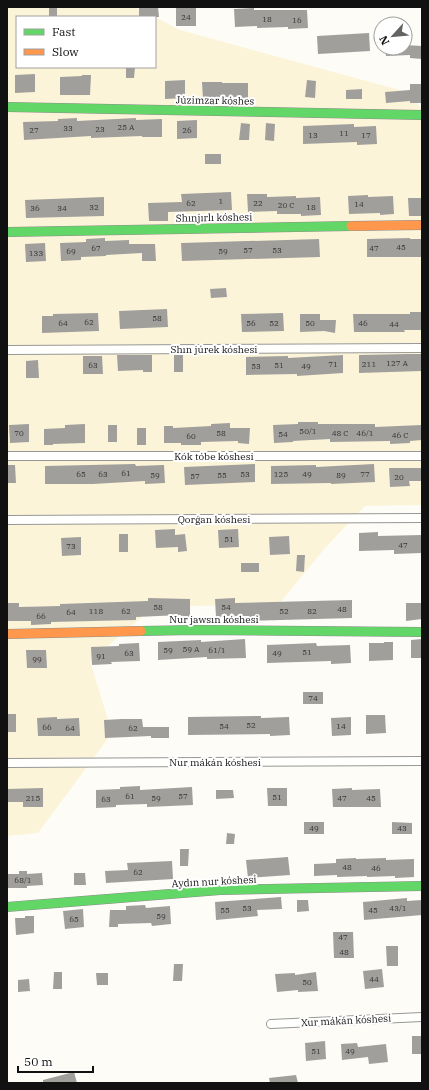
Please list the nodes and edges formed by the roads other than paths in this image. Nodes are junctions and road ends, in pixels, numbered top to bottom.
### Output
1 (7, 107) edge
2 (422, 115) edge
3 (422, 225) edge
4 (7, 232) edge
5 (422, 348) edge
6 (7, 350) edge
7 (7, 456) edge
8 (422, 456) edge
9 (422, 518) edge
10 (7, 520) edge
11 (422, 632) edge
12 (7, 634) edge
13 (422, 761) edge
14 (7, 763) edge
15 (422, 886) edge
16 (7, 906) edge
17 (422, 1017) edge
18 (271, 1024) dead end

1 - 2 street, Júzimzar kóshes
3 - 4 street, Shınjırlı kóshesi
5 - 6 street, Shın júrek kóshesi
7 - 8 street, Kók tóbe kóshesi
9 - 10 street, Qorǵan kóshesi
11 - 12 street, Nur jawsın kóshesi
13 - 14 street, Nur mákán kóshesi
15 - 16 street, Aydın nur kóshesi
17 - 18 street, Xur mákán kóshesi

